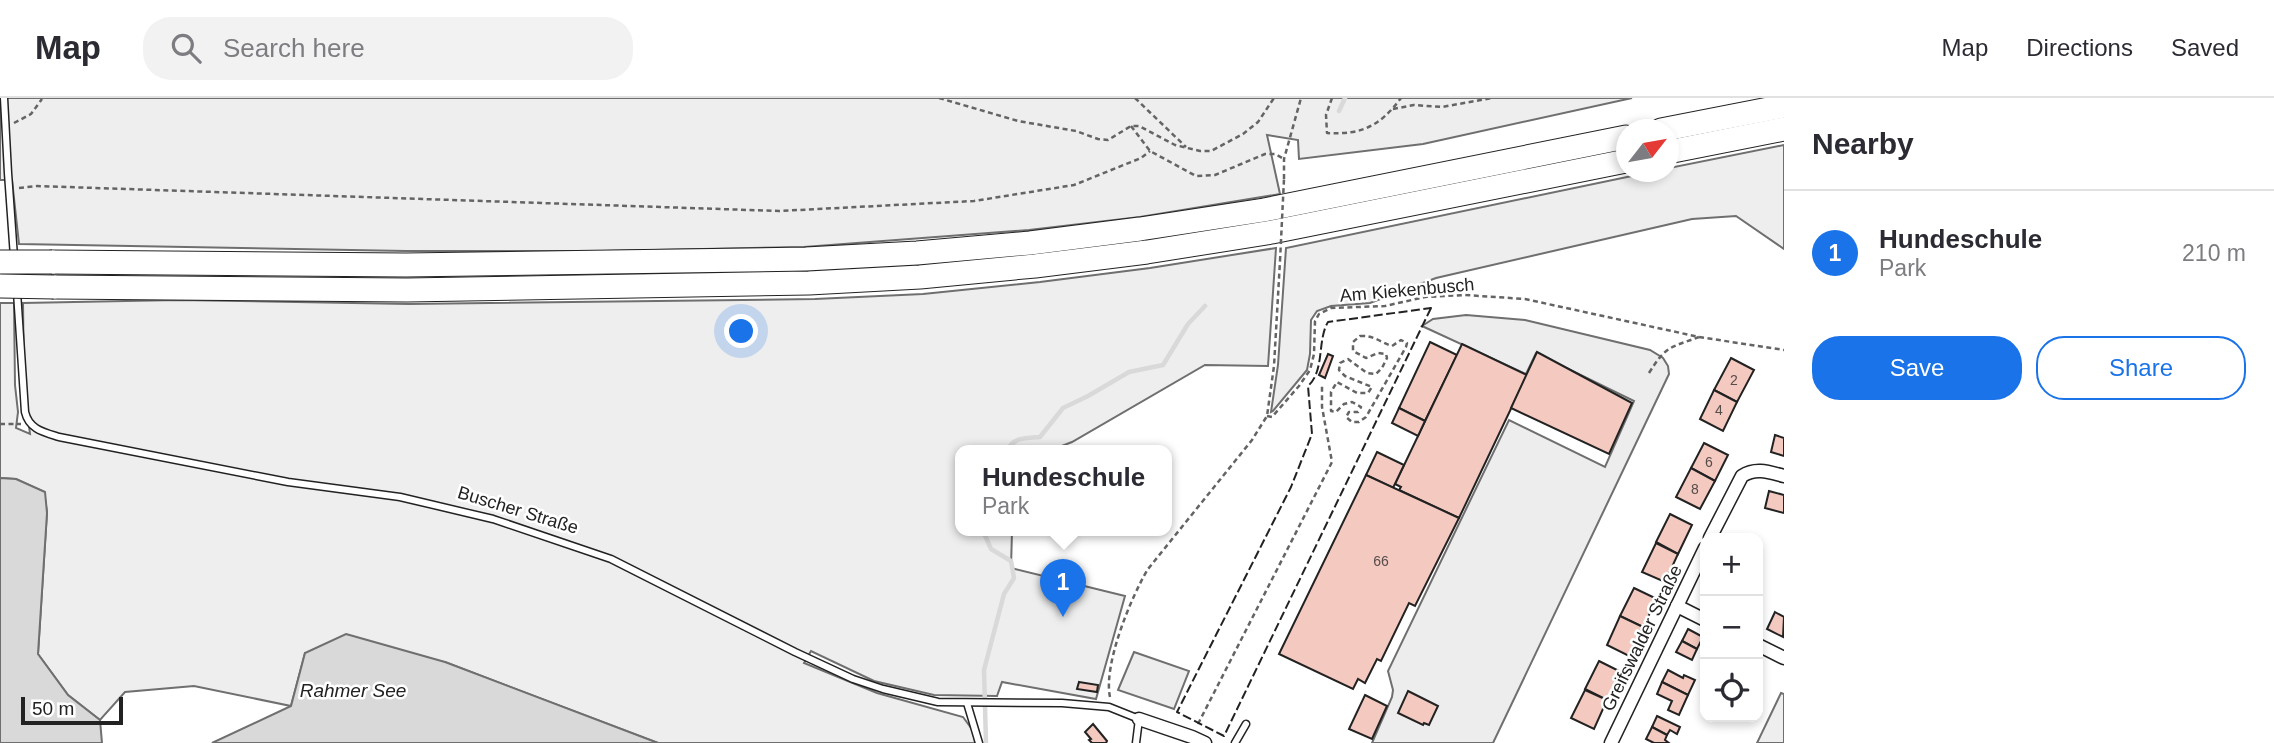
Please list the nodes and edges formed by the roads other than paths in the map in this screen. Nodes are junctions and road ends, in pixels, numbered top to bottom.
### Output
1 (4, 98) edge
2 (1784, 106) edge
3 (1679, 126) edge
4 (1784, 129) edge
5 (1616, 138) edge
6 (1679, 150) edge
7 (1616, 163) edge
8 (8, 273) edge
9 (1784, 476) edge
10 (1712, 533) edge
11 (1700, 558) edge
12 (1677, 606) junction
13 (1700, 618) edge
14 (1763, 648) edge
15 (1784, 658) edge
16 (967, 703) junction
17 (1139, 719) junction
18 (1246, 724) dead end
19 (979, 743) edge
20 (1136, 743) edge
21 (1205, 743) edge
22 (1235, 743) edge
23 (1611, 743) edge

1 - 8 lane
2 - 3 highway
4 - 6 highway
5 - 8 highway, bridge
7 - 8 highway, bridge
8 - 16 lane, Buscher Straße
9 - 10 street
11 - 12 street, Greifswalder Straße
12 - 13 street
12 - 23 street, Greifswalder Straße
14 - 15 street
16 - 17 lane, Buscher Straße
16 - 19 lane
17 - 20 lane
17 - 21 street, Buscher Straße
18 - 22 lane

